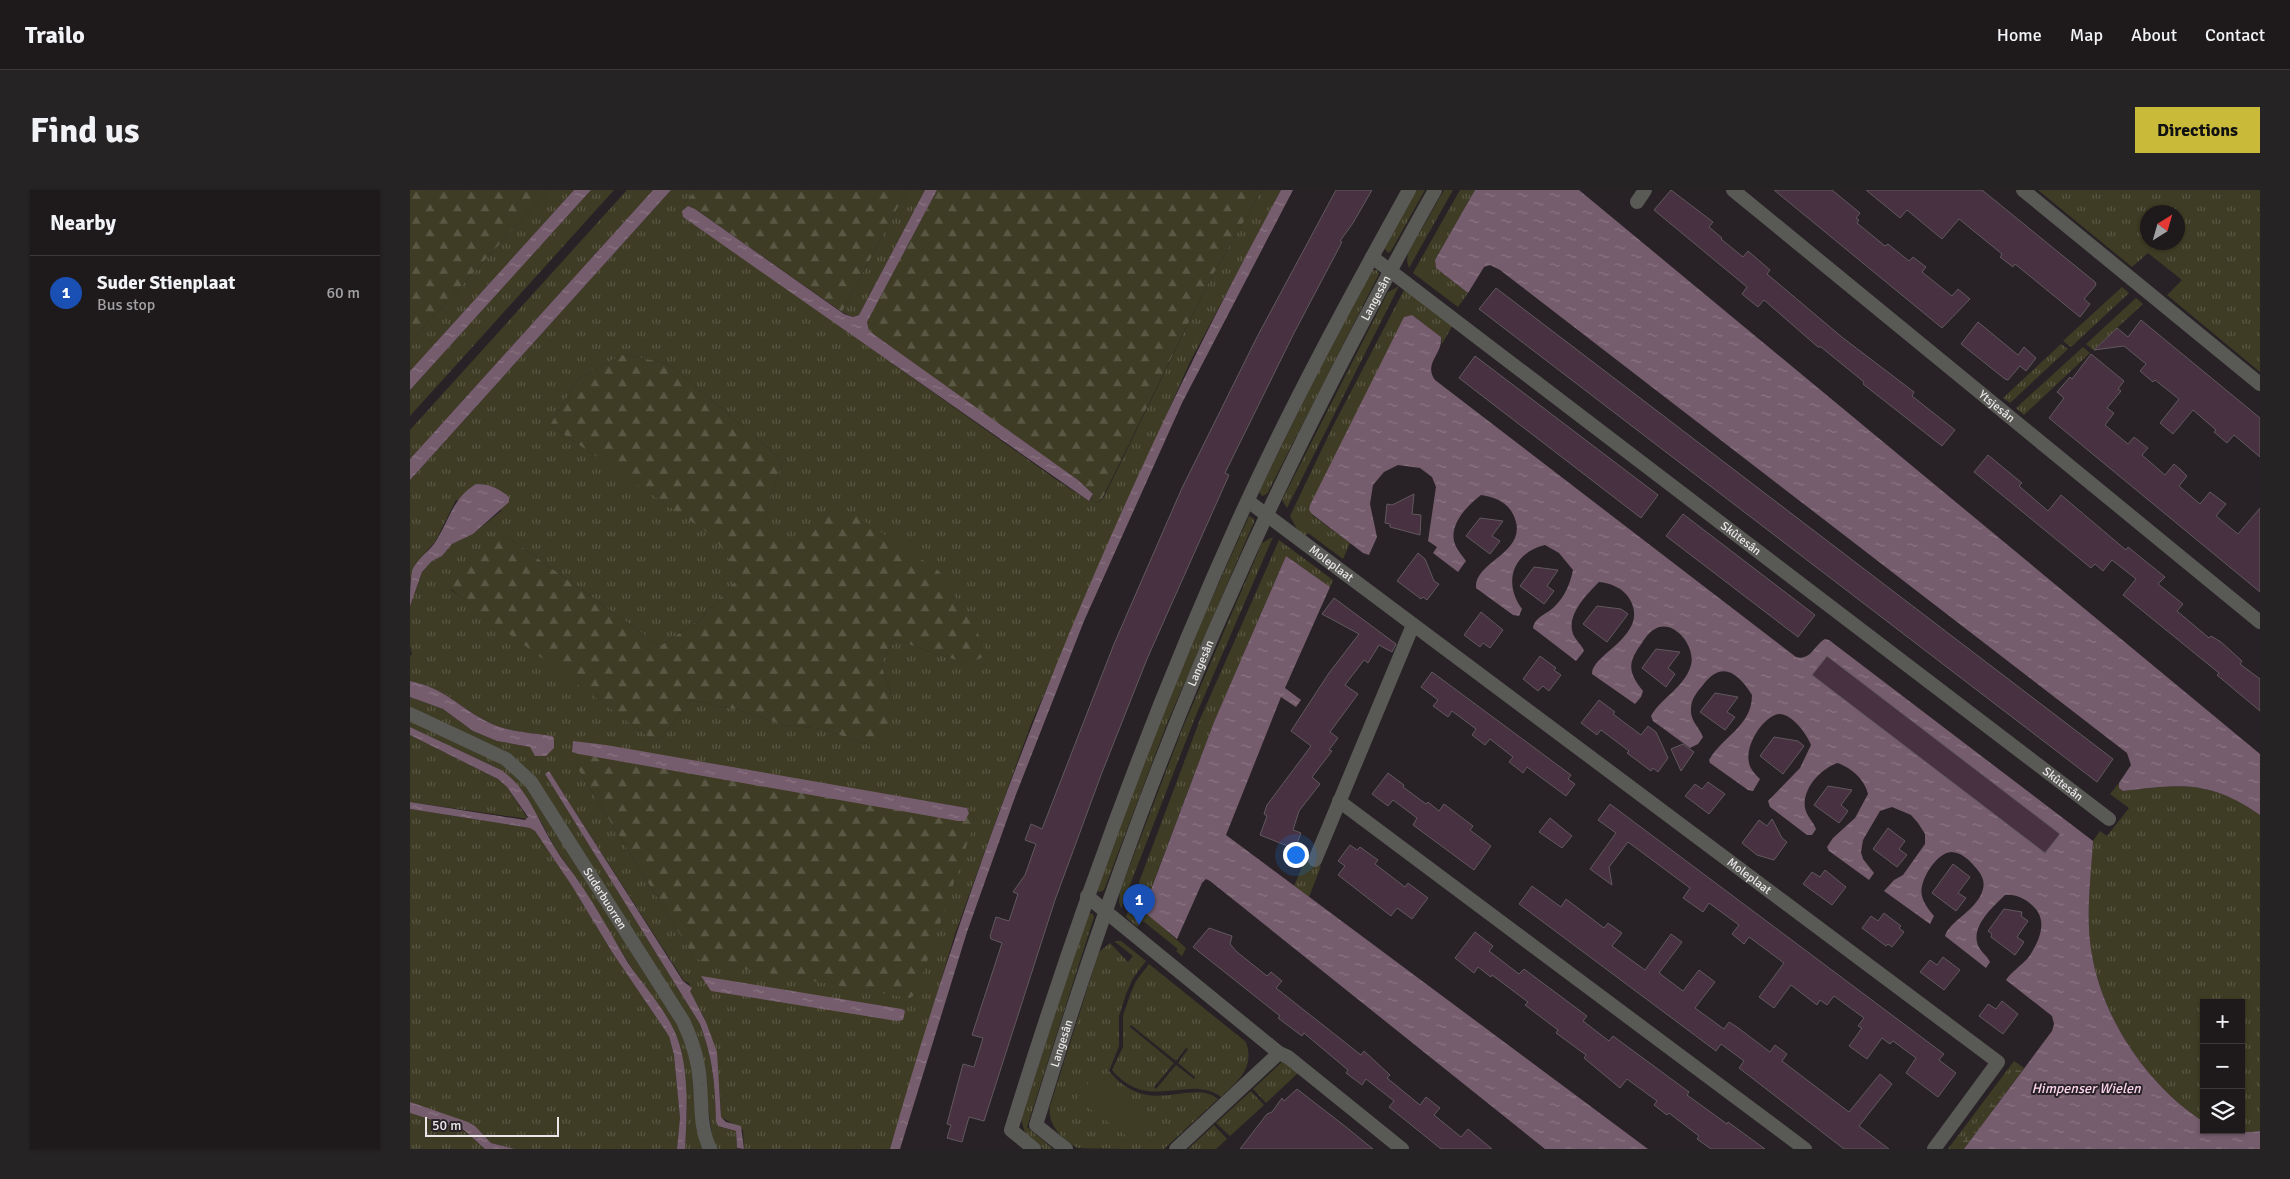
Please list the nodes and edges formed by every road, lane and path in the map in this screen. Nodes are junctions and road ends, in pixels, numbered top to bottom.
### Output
1 (1409, 190) edge
2 (1435, 190) edge
3 (1644, 190) edge
4 (1732, 190) edge
5 (2023, 190) edge
6 (1637, 202) dead end
7 (1372, 257) junction
8 (1390, 270) junction
9 (2260, 384) edge
10 (1248, 501) junction
11 (1266, 515) junction
12 (2260, 622) edge
13 (1413, 625) junction
14 (410, 714) edge
15 (1339, 801) junction
16 (2109, 819) dead end
17 (1315, 860) dead end
18 (1087, 896) junction
19 (1105, 910) junction
20 (1279, 1053) junction
21 (710, 1149) edge
22 (1034, 1149) edge
23 (1066, 1149) edge
24 (1176, 1149) edge
25 (1402, 1149) edge
26 (1805, 1149) edge
27 (1934, 1149) edge

1 - 7 street, Langesân
2 - 8 street, Langesân
3 - 6 street
4 - 12 street, Ytsjesân
5 - 9 street
7 - 8 street, Skûtesân
7 - 10 street, Langesân
8 - 11 street, Langesân
8 - 16 street, Skûtesân
10 - 11 street, Moleplaat
10 - 18 street, Langesân
11 - 13 street, Moleplaat
11 - 19 street, Langesân
13 - 15 street
13 - 27 street, Moleplaat
14 - 21 street, Suderbuorren
15 - 17 street
15 - 26 street
18 - 19 street
18 - 22 street, Langesân
19 - 20 street
19 - 23 street, Langesân
20 - 24 street
20 - 25 street

